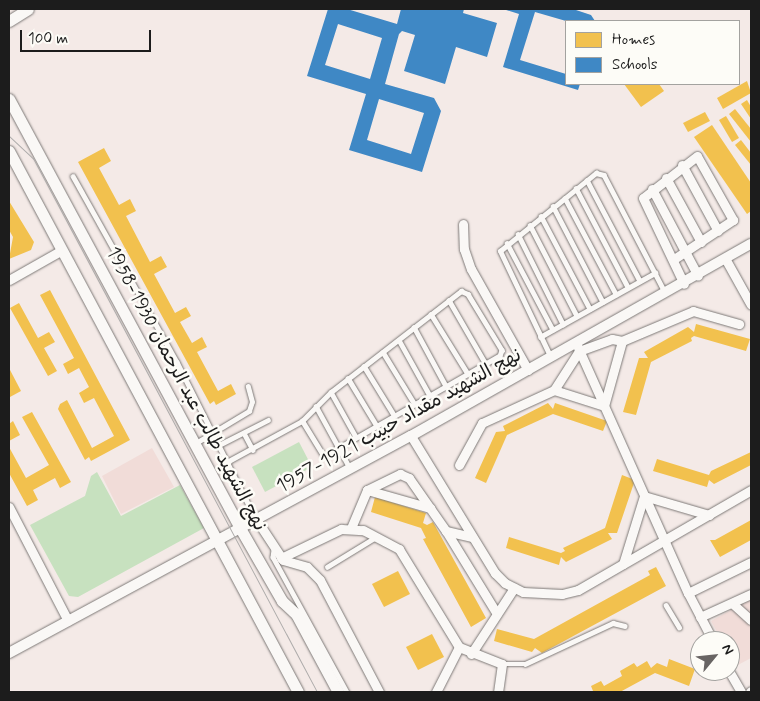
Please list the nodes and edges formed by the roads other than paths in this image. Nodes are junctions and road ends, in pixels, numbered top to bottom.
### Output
1 (28, 9) edge
2 (9, 21) edge
3 (9, 99) edge
4 (9, 151) edge
5 (682, 165) junction
6 (73, 176) dead end
7 (666, 178) junction
8 (587, 180) junction
9 (576, 188) junction
10 (652, 189) junction
11 (564, 198) junction
12 (553, 206) junction
13 (541, 216) junction
14 (463, 224) dead end
15 (530, 225) junction
16 (718, 231) junction
17 (518, 234) junction
18 (701, 242) junction
19 (507, 243) junction
20 (751, 244) edge
21 (62, 250) junction
22 (686, 251) junction
23 (674, 259) junction
24 (726, 260) junction
25 (655, 273) junction
26 (698, 276) junction
27 (9, 280) edge
28 (640, 281) junction
29 (684, 284) junction
30 (628, 287) junction
31 (616, 294) junction
32 (666, 294) junction
33 (448, 300) junction
34 (603, 302) junction
35 (751, 305) edge
36 (590, 309) junction
37 (430, 314) junction
38 (576, 316) junction
39 (563, 324) junction
40 (740, 324) dead end
41 (414, 327) junction
42 (553, 330) junction
43 (540, 337) junction
44 (399, 340) junction
45 (622, 341) junction
46 (578, 347) junction
47 (383, 352) junction
48 (550, 358) junction
49 (486, 364) junction
50 (364, 366) junction
51 (528, 370) junction
52 (468, 374) junction
53 (348, 378) junction
54 (446, 386) junction
55 (248, 387) dead end
56 (554, 390) junction
57 (330, 392) junction
58 (429, 394) junction
59 (414, 403) junction
60 (316, 406) junction
61 (604, 406) junction
62 (394, 415) junction
63 (268, 420) dead end
64 (302, 421) junction
65 (377, 426) junction
66 (244, 433) junction
67 (211, 434) junction
68 (411, 436) junction
69 (356, 437) junction
70 (195, 444) junction
71 (217, 446) junction
72 (339, 449) junction
73 (253, 450) junction
74 (225, 463) junction
75 (459, 465) dead end
76 (350, 469) junction
77 (367, 490) junction
78 (751, 490) edge
79 (644, 496) junction
80 (9, 507) edge
81 (430, 508) junction
82 (709, 514) junction
83 (256, 519) junction
84 (240, 528) junction
85 (351, 528) junction
86 (446, 531) junction
87 (378, 536) junction
88 (472, 538) junction
89 (216, 541) junction
90 (664, 541) junction
91 (274, 550) junction
92 (281, 558) junction
93 (751, 562) edge
94 (623, 564) junction
95 (327, 567) dead end
96 (514, 588) junction
97 (688, 593) junction
98 (751, 594) edge
99 (733, 604) junction
100 (666, 605) dead end
101 (497, 614) junction
102 (700, 617) junction
103 (751, 620) edge
104 (68, 621) junction
105 (625, 626) dead end
106 (678, 627) dead end
107 (708, 631) edge
108 (460, 648) junction
109 (9, 653) edge
110 (471, 654) junction
111 (502, 664) junction
112 (735, 681) edge
113 (298, 692) edge
114 (338, 692) edge
115 (347, 692) edge
116 (379, 692) edge
117 (436, 692) edge
118 (498, 692) edge
119 (741, 692) edge

1 - 2 main road
3 - 70 main road, نهج الشهيد طالب عبد الرحمان 1930-1958
4 - 21 main road
5 - 7 street
5 - 16 street
5 - 16 street
6 - 67 lane
7 - 10 street
7 - 18 street
8 - 9 lane
8 - 25 lane
8 - 28 lane
9 - 11 lane
9 - 30 lane
10 - 22 street
10 - 23 street
11 - 12 lane
11 - 31 lane
12 - 13 lane
12 - 34 lane
13 - 15 lane
13 - 36 lane
14 - 51 street
15 - 17 lane
15 - 38 lane
16 - 18 street
17 - 19 lane
17 - 39 lane
18 - 22 street
19 - 42 lane
19 - 43 lane
20 - 24 street, نهج الشهيد مقداد حبيب 1921-1957
21 - 27 street
21 - 89 main road
22 - 23 street
22 - 26 street
23 - 29 street
24 - 26 street, نهج الشهيد مقداد حبيب 1921-1957
24 - 35 street
25 - 28 lane
25 - 32 lane
26 - 29 street, نهج الشهيد مقداد حبيب 1921-1957
28 - 30 lane
29 - 32 street, نهج الشهيد مقداد حبيب 1921-1957
30 - 31 lane
31 - 34 lane
32 - 46 street, نهج الشهيد مقداد حبيب 1921-1957
33 - 37 lane
33 - 49 lane
33 - 49 lane
34 - 36 lane
36 - 38 lane
37 - 41 lane
37 - 52 lane
38 - 39 lane
39 - 42 lane
40 - 45 street
41 - 44 lane
41 - 54 lane
42 - 43 lane
43 - 48 lane
44 - 47 lane
44 - 58 lane
45 - 46 street
45 - 61 street
46 - 48 street, نهج الشهيد مقداد حبيب 1921-1957
46 - 56 street
46 - 61 street
47 - 50 lane
47 - 59 lane
48 - 51 street, نهج الشهيد مقداد حبيب 1921-1957
49 - 52 lane
50 - 53 lane
50 - 62 lane
51 - 68 street, نهج الشهيد مقداد حبيب 1921-1957
52 - 54 lane
53 - 57 lane
53 - 65 lane
54 - 58 lane
55 - 67 lane
56 - 61 street
56 - 75 street
57 - 60 lane
57 - 69 lane
58 - 59 lane
59 - 62 lane
60 - 64 lane
60 - 72 lane
61 - 79 street
62 - 65 lane
63 - 66 lane
64 - 72 lane
64 - 73 lane
65 - 69 lane
66 - 71 lane
66 - 73 lane
67 - 70 lane
67 - 71 lane
68 - 76 street, نهج الشهيد مقداد حبيب 1921-1957
68 - 88 street
69 - 72 lane
70 - 84 main road, نهج الشهيد طالب عبد الرحمان 1930-1958
71 - 74 lane
72 - 76 lane
73 - 74 lane
74 - 83 lane
76 - 83 street, نهج الشهيد مقداد حبيب 1921-1957
77 - 81 street
77 - 81 street
77 - 85 street
78 - 82 street
79 - 82 street
79 - 90 street
79 - 94 street
80 - 104 street
81 - 86 street
82 - 90 street
83 - 84 street, نهج الشهيد مقداد حبيب 1921-1957
83 - 91 street
84 - 89 street, نهج الشهيد مقداد حبيب 1921-1957
84 - 114 main road, نهج الشهيد طالب عبد الرحمان 1930-1958
85 - 87 street
85 - 92 street
86 - 88 street
86 - 101 street
87 - 95 lane
87 - 108 street
88 - 96 street
89 - 104 street, نهج الشهيد مقداد حبيب 1921-1957
89 - 113 main road
90 - 94 street
90 - 97 street
91 - 92 street
91 - 115 lane
92 - 116 street
93 - 97 street
94 - 96 street
96 - 101 street
97 - 102 street
98 - 99 street
99 - 102 street
99 - 103 street
100 - 106 lane
101 - 110 street
102 - 107 street
104 - 109 street, نهج الشهيد مقداد حبيب 1921-1957
105 - 111 lane
108 - 110 street
108 - 117 street
110 - 111 street
111 - 118 street
112 - 119 street

